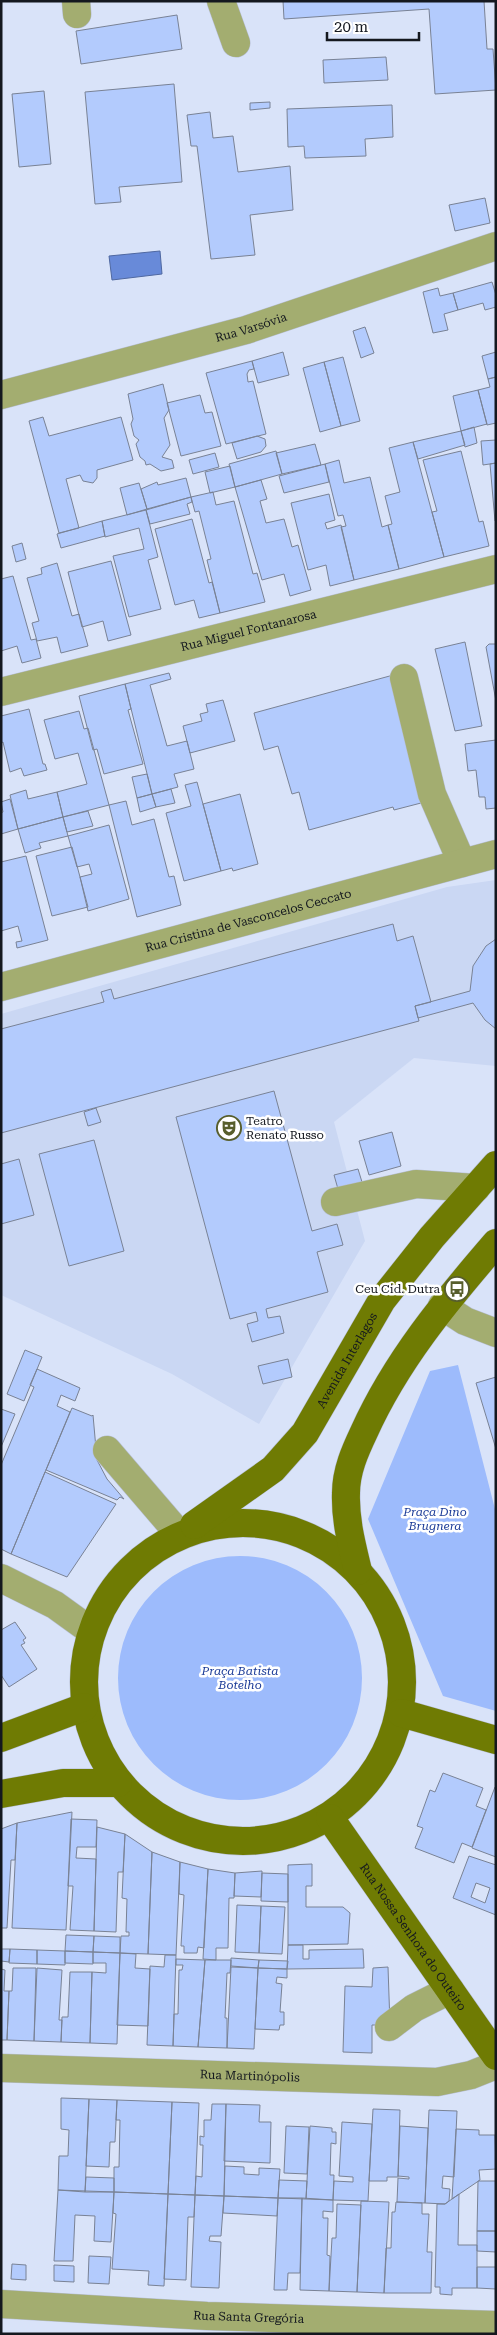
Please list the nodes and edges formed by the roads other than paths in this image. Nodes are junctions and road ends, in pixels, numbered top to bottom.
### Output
1 (222, 1) edge
2 (236, 43) dead end
3 (496, 246) edge
4 (1, 395) edge
5 (496, 569) edge
6 (404, 678) dead end
7 (1, 692) edge
8 (496, 854) edge
9 (462, 863) junction
10 (1, 988) edge
11 (496, 1165) edge
12 (476, 1188) junction
13 (335, 1202) dead end
14 (496, 1243) edge
15 (442, 1306) junction
16 (496, 1333) edge
17 (107, 1450) dead end
18 (180, 1534) junction
19 (358, 1571) junction
20 (1, 1578) edge
21 (91, 1631) junction
22 (84, 1707) junction
23 (401, 1714) junction
24 (1, 1738) edge
25 (496, 1740) edge
26 (118, 1783) junction
27 (1, 1794) edge
28 (330, 1818) junction
29 (450, 1990) junction
30 (389, 2027) dead end
31 (496, 2056) edge
32 (496, 2065) edge
33 (1, 2068) edge
34 (1, 2304) edge
35 (496, 2325) edge

1 - 2 street
3 - 4 street, Rua Varsóvia
5 - 7 street, Rua Miguel Fontanarosa
6 - 9 street
8 - 9 street, Rua Cristina de Vasconcelos Ceccato
9 - 10 street, Rua Cristina de Vasconcelos Ceccato
11 - 12 main road, Avenida Interlagos
12 - 13 street
12 - 18 main road, Avenida Interlagos
14 - 15 main road
15 - 16 street
15 - 19 main road
17 - 18 street
18 - 19 main road
18 - 21 main road
19 - 23 main road
20 - 21 street
21 - 22 main road
22 - 24 main road
22 - 26 main road
23 - 25 main road
23 - 28 main road
26 - 27 main road
26 - 28 main road
28 - 29 main road, Rua Nossa Senhora do Outeiro
29 - 30 street
29 - 31 main road, Rua Nossa Senhora do Outeiro
32 - 33 street, Rua Martinópolis
34 - 35 street, Rua Santa Gregória

